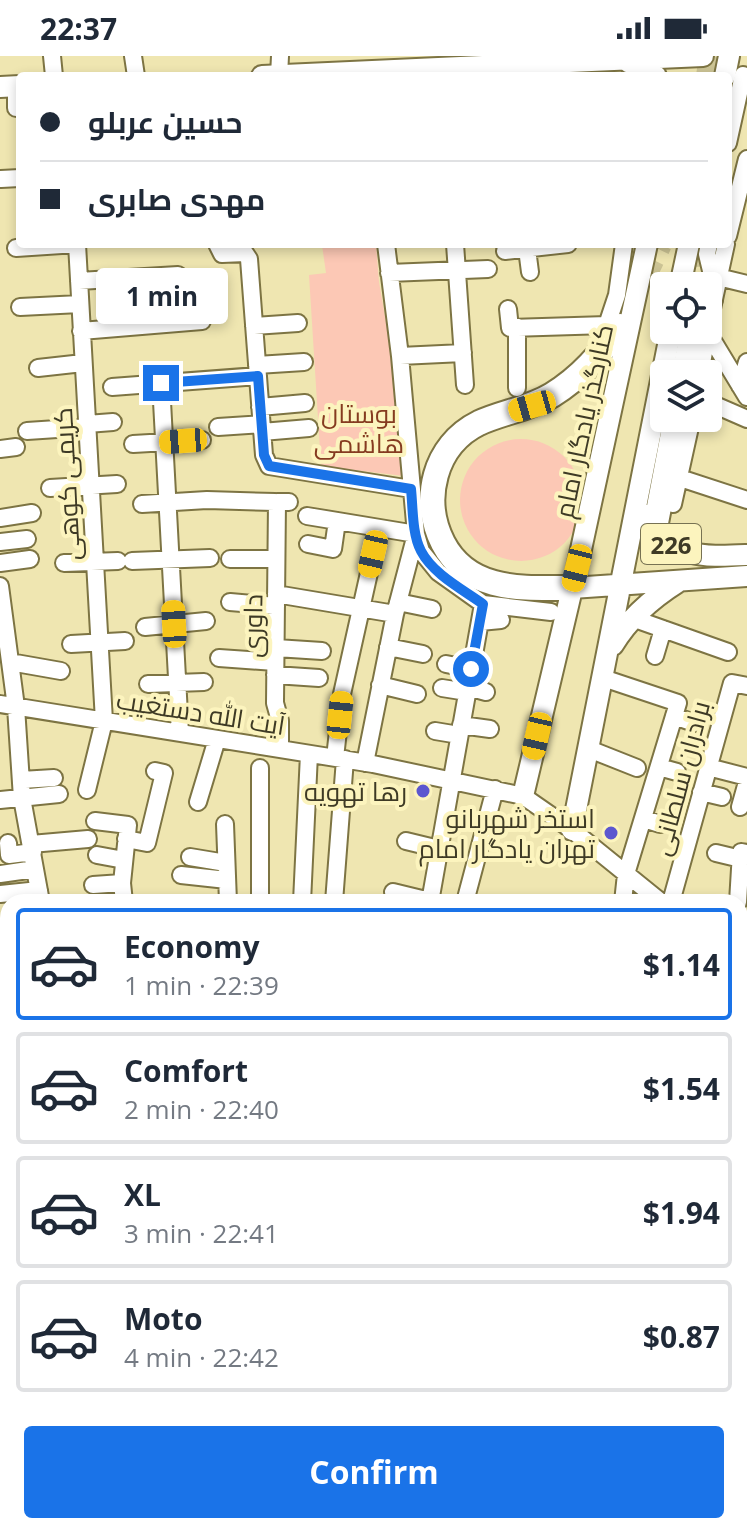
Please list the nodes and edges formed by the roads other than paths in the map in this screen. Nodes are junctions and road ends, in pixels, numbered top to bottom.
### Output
1 (703, 56) edge
2 (729, 56) edge
3 (579, 59) edge
4 (395, 63) edge
5 (674, 63) edge
6 (653, 64) edge
7 (617, 66) edge
8 (442, 67) edge
9 (369, 72) edge
10 (734, 75) edge
11 (12, 87) edge
12 (732, 98) edge
13 (16, 108) dead end
14 (747, 159) edge
15 (737, 201) edge
16 (732, 220) edge
17 (77, 248) edge
18 (218, 248) edge
19 (386, 248) edge
20 (455, 248) edge
21 (535, 248) edge
22 (623, 248) edge
23 (646, 248) edge
24 (688, 248) edge
25 (708, 248) edge
26 (725, 248) edge
27 (527, 249) junction
28 (505, 251) dead end
29 (488, 269) dead end
30 (458, 271) junction
31 (530, 272) dead end
32 (683, 272) edge
33 (710, 272) edge
34 (718, 272) edge
35 (389, 273) junction
36 (178, 275) dead end
37 (79, 281) junction
38 (747, 284) edge
39 (722, 288) edge
40 (80, 304) junction
41 (20, 307) dead end
42 (508, 309) dead end
43 (202, 321) dead end
44 (298, 323) dead end
45 (254, 326) junction
46 (613, 326) junction
47 (517, 327) junction
48 (81, 331) junction
49 (668, 344) edge
50 (717, 344) edge
51 (463, 353) junction
52 (400, 356) junction
53 (304, 362) dead end
54 (747, 362) edge
55 (83, 363) junction
56 (38, 368) dead end
57 (257, 370) junction
58 (161, 383) junction
59 (465, 385) dead end
60 (517, 388) dead end
61 (85, 390) junction
62 (744, 392) edge
63 (305, 403) dead end
64 (722, 408) edge
65 (747, 419) edge
66 (261, 421) junction
67 (113, 422) dead end
68 (87, 425) junction
69 (218, 427) dead end
70 (309, 428) dead end
71 (27, 431) dead end
72 (673, 432) edge
73 (689, 432) edge
74 (202, 440) dead end
75 (164, 442) junction
76 (133, 444) dead end
77 (641, 475) junction
78 (680, 478) junction
79 (117, 484) dead end
80 (90, 486) junction
81 (50, 488) dead end
82 (411, 489) junction
83 (747, 500) edge
84 (167, 502) junction
85 (142, 504) dead end
86 (673, 504) dead end
87 (32, 513) dead end
88 (307, 516) dead end
89 (0, 518) edge
90 (337, 521) junction
91 (379, 528) junction
92 (655, 528) junction
93 (416, 534) junction
94 (27, 539) dead end
95 (0, 542) edge
96 (308, 544) dead end
97 (747, 555) edge
98 (210, 558) dead end
99 (30, 559) dead end
100 (170, 559) junction
101 (230, 559) dead end
102 (276, 559) junction
103 (95, 562) junction
104 (0, 563) edge
105 (64, 563) dead end
106 (747, 576) edge
107 (681, 580) junction
108 (621, 585) junction
109 (0, 586) edge
110 (572, 588) junction
111 (276, 600) junction
112 (230, 602) dead end
113 (483, 604) junction
114 (361, 607) junction
115 (397, 608) junction
116 (432, 609) dead end
117 (551, 612) dead end
118 (632, 618) junction
119 (501, 620) dead end
120 (206, 621) dead end
121 (480, 622) junction
122 (174, 624) junction
123 (145, 627) dead end
124 (663, 629) junction
125 (125, 641) dead end
126 (99, 642) junction
127 (4, 643) edge
128 (71, 644) dead end
129 (388, 647) junction
130 (322, 651) dead end
131 (609, 652) junction
132 (728, 652) dead end
133 (423, 654) dead end
134 (655, 656) dead end
135 (219, 658) dead end
136 (10, 662) junction
137 (275, 662) junction
138 (446, 664) dead end
139 (471, 669) junction
140 (61, 671) dead end
141 (319, 678) dead end
142 (603, 678) junction
143 (204, 682) dead end
144 (148, 684) dead end
145 (177, 684) junction
146 (380, 685) junction
147 (747, 686) edge
148 (442, 688) dead end
149 (467, 690) junction
150 (486, 692) dead end
151 (417, 694) dead end
152 (8, 706) edge
153 (676, 710) junction
154 (104, 721) junction
155 (694, 723) dead end
156 (490, 729) dead end
157 (460, 730) junction
158 (435, 731) dead end
159 (180, 733) junction
160 (217, 739) junction
161 (280, 749) junction
162 (589, 749) junction
163 (309, 754) junction
164 (340, 759) junction
165 (365, 763) junction
166 (708, 767) junction
167 (260, 768) dead end
168 (155, 771) dead end
169 (677, 772) dead end
170 (649, 775) junction
171 (450, 779) junction
172 (747, 779) edge
173 (21, 780) junction
174 (495, 789) junction
175 (87, 790) dead end
176 (701, 792) junction
177 (523, 796) junction
178 (722, 797) dead end
179 (22, 798) junction
180 (0, 800) edge
181 (198, 802) dead end
182 (740, 807) dead end
183 (95, 821) dead end
184 (225, 824) dead end
185 (572, 830) junction
186 (127, 832) junction
187 (88, 839) dead end
188 (406, 841) dead end
189 (8, 843) dead end
190 (439, 849) junction
191 (716, 853) dead end
192 (33, 855) junction
193 (97, 855) dead end
194 (743, 855) edge
195 (190, 857) dead end
196 (124, 860) junction
197 (226, 863) junction
198 (0, 874) edge
199 (626, 874) junction
200 (181, 875) dead end
201 (227, 880) junction
202 (122, 883) junction
203 (93, 885) dead end
204 (393, 892) dead end
205 (40, 894) edge
206 (123, 894) edge
207 (228, 894) edge
208 (260, 894) edge
209 (302, 894) edge
210 (334, 894) edge
211 (401, 894) edge
212 (431, 894) edge
213 (467, 894) edge
214 (624, 894) edge
215 (652, 894) edge
216 (666, 894) edge
217 (739, 894) edge

1 - 5 main road
2 - 10 main road
3 - 7 main road
3 - 8 main road
4 - 8 main road
4 - 9 main road
5 - 6 main road
6 - 7 main road
10 - 12 street
11 - 13 street
14 - 15 street
15 - 16 street
17 - 37 street, کریمی کوهی
18 - 45 street
19 - 35 street
20 - 30 street
21 - 27 street
22 - 46 street
23 - 110 main road, کنارگذر یادگار امام
24 - 32 main road
25 - 33 street
26 - 34 street
27 - 28 street
27 - 31 street
29 - 30 street
30 - 35 street
30 - 51 street
35 - 52 street
36 - 37 street
37 - 40 street, کریمی کوهی
38 - 39 street
40 - 41 street
40 - 48 street, کریمی کوهی
42 - 47 street
43 - 48 street
44 - 45 street
45 - 57 street
46 - 47 street
46 - 110 highway
47 - 60 street
48 - 55 street, کریمی کوهی
49 - 77 main road
50 - 62 street
51 - 52 street
51 - 59 street
52 - 82 street
53 - 57 street
54 - 62 street
55 - 56 street
55 - 61 street, کریمی کوهی
57 - 58 street
57 - 66 street
58 - 61 street
58 - 75 street
61 - 68 street, کریمی کوهی
63 - 66 street
64 - 65 street
66 - 69 street
66 - 70 street
66 - 82 street
67 - 68 street
68 - 71 street
68 - 80 street, کریمی کوهی
72 - 92 highway
73 - 78 street
74 - 75 street
75 - 76 street
75 - 84 street
77 - 92 main road, 226
77 - 108 main road
78 - 83 street
78 - 86 street
79 - 80 street
80 - 81 street
80 - 103 street, کریمی کوهی
82 - 93 street
84 - 85 street
84 - 100 street
84 - 102 street, داوری
87 - 89 street
88 - 90 street
90 - 91 street
90 - 96 street
91 - 93 street
91 - 114 street
92 - 97 main road, 226
93 - 113 street
93 - 115 street
94 - 95 street
98 - 100 street
99 - 104 street
100 - 103 street
100 - 122 street
101 - 102 street
102 - 111 street, داوری
103 - 105 street
103 - 126 street, کریمی کوهی
106 - 107 main road, 226
107 - 108 main road, 226
107 - 118 main road
108 - 110 main road
108 - 131 main road
109 - 127 street
110 - 177 main road, کنارگذر یادگار امام
111 - 112 street
111 - 114 street
111 - 137 street, داوری
113 - 117 street
113 - 121 street
114 - 115 street
114 - 164 street
115 - 116 street
115 - 129 street
118 - 124 street
118 - 131 main road
119 - 121 street
120 - 122 street
121 - 139 street
122 - 123 street
122 - 145 street
124 - 132 street
124 - 134 street
125 - 126 street
126 - 128 street
126 - 154 street, کریمی کوهی
127 - 136 street
129 - 133 street
129 - 146 street
130 - 137 street
131 - 142 main road
135 - 137 street
136 - 140 street
136 - 152 street
137 - 141 street
137 - 161 street, داوری
138 - 139 street
139 - 149 street
142 - 153 street
142 - 162 main road
143 - 145 street
144 - 145 street
145 - 159 street
146 - 151 street
146 - 165 street
147 - 166 street, برادران سلطانی
148 - 149 street
149 - 150 street
149 - 157 street
152 - 154 street, آیت الله دستغیب
152 - 173 street
153 - 155 street
153 - 170 street
154 - 159 street, آیت الله دستغیب
154 - 175 street, کریمی کوهی
156 - 157 street
157 - 158 street
157 - 171 street
159 - 160 street, آیت الله دستغیب
160 - 161 street, آیت الله دستغیب
160 - 181 street
161 - 163 street, آیت الله دستغیب
162 - 170 street
162 - 185 main road
163 - 164 street, آیت الله دستغیب
163 - 209 street
164 - 165 street, آیت الله دستغیب
164 - 210 street
165 - 171 street, آیت الله دستغیب
166 - 172 street
166 - 176 street, برادران سلطانی
167 - 208 street
168 - 186 street
169 - 170 street
170 - 199 street
171 - 174 street, آیت الله دستغیب
171 - 190 street
172 - 182 street
173 - 179 street
173 - 179 street
174 - 177 street, آیت الله دستغیب
174 - 213 street
176 - 178 street
176 - 216 street, برادران سلطانی
177 - 185 street, آیت الله دستغیب
179 - 180 street
179 - 192 street
183 - 186 street
184 - 197 street
185 - 199 street, آیت الله دستغیب
186 - 196 street
187 - 192 street
188 - 190 street
189 - 192 street
190 - 212 street
191 - 194 street
192 - 198 street
192 - 205 street
193 - 196 street
194 - 217 street
195 - 197 street
196 - 202 street
197 - 201 street
199 - 214 street
199 - 215 street, آیت الله دستغیب
200 - 201 street
201 - 207 street
202 - 203 street
202 - 206 street
204 - 211 street

